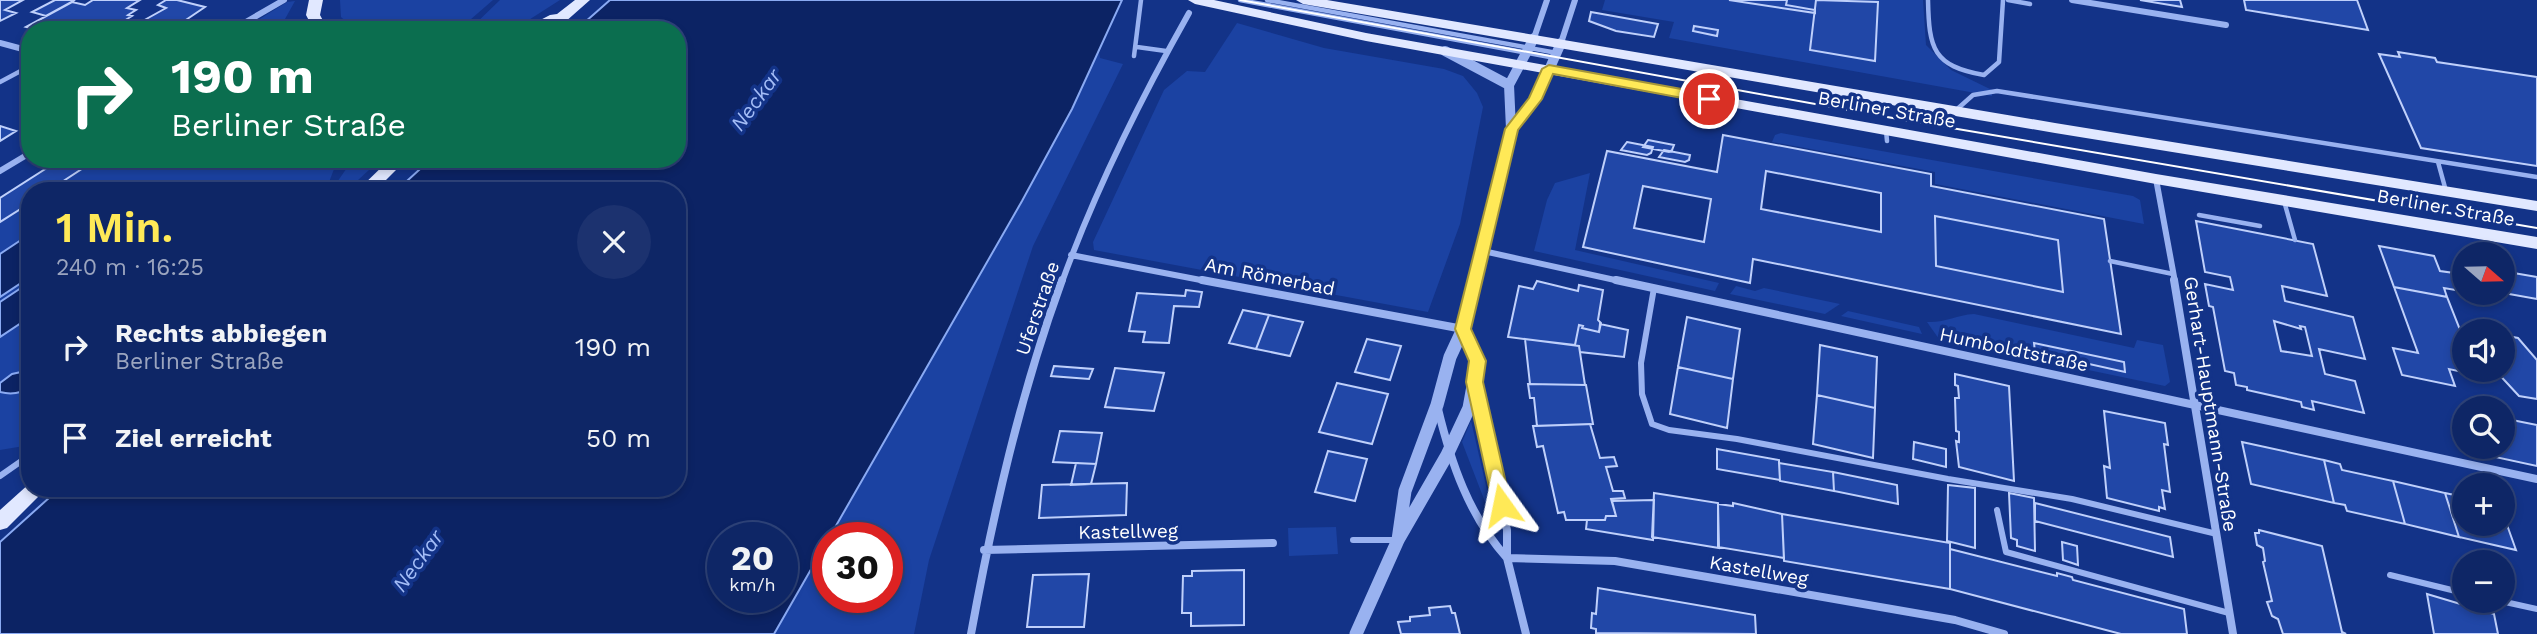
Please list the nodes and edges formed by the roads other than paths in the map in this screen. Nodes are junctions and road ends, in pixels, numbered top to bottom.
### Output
1 (284, 0) edge
2 (316, 0) edge
3 (583, 0) edge
4 (1141, 0) edge
5 (1267, 0) edge
6 (1303, 0) edge
7 (1547, 0) edge
8 (1575, 0) edge
9 (1928, 0) edge
10 (2006, 0) edge
11 (2073, 0) edge
12 (1236, 4) edge
13 (2030, 4) dead end
14 (1192, 6) edge
15 (568, 12) junction
16 (248, 21) edge
17 (316, 21) edge
18 (548, 21) edge
19 (558, 21) edge
20 (2226, 25) dead end
21 (0, 43) edge
22 (1137, 47) junction
23 (21, 49) edge
24 (1166, 51) junction
25 (1444, 51) junction
26 (1528, 51) junction
27 (1134, 56) dead end
28 (1555, 56) junction
29 (21, 71) edge
30 (0, 82) edge
31 (1509, 85) junction
32 (1955, 111) junction
33 (1511, 129) junction
34 (21, 158) edge
35 (2429, 160) joint
36 (2438, 162) junction
37 (390, 168) edge
38 (0, 171) edge
39 (2537, 177) edge
40 (2156, 179) junction
41 (375, 182) edge
42 (2446, 191) junction
43 (2284, 201) junction
44 (2537, 206) edge
45 (2199, 215) dead end
46 (2260, 226) dead end
47 (2295, 240) dead end
48 (2537, 243) edge
49 (1483, 251) junction
50 (1071, 255) junction
51 (2110, 261) dead end
52 (2173, 274) junction
53 (1654, 288) junction
54 (1463, 329) junction
55 (1475, 382) junction
56 (1437, 405) junction
57 (2197, 406) junction
58 (1449, 452) junction
59 (21, 461) edge
60 (0, 476) edge
61 (2537, 479) edge
62 (27, 497) edge
63 (1997, 510) dead end
64 (0, 522) edge
65 (2217, 534) junction
66 (1353, 540) dead end
67 (1398, 540) junction
68 (1273, 543) dead end
69 (985, 550) junction
70 (1507, 558) junction
71 (2389, 575) dead end
72 (2452, 590) edge
73 (2515, 604) edge
74 (2537, 609) edge
75 (2229, 613) junction
76 (971, 634) edge
77 (1356, 634) edge
78 (1525, 634) edge
79 (2004, 634) edge
80 (2233, 634) edge

1 - 16 street
2 - 17 main road
3 - 15 main road
4 - 22 lane
5 - 26 lane
6 - 26 main road, Berliner Straße
7 - 26 street
8 - 28 street
9 - 10 lane
10 - 13 lane
11 - 20 street
12 - 14 main road, Berliner Straße
12 - 25 main road, Berliner Straße
12 - 26 lane
14 - 24 street, Uferstraße
15 - 18 main road
15 - 19 main road
21 - 23 street
22 - 24 lane
22 - 27 lane
24 - 50 street, Uferstraße
25 - 26 main road, Berliner Straße
25 - 31 street
26 - 28 main road, Berliner Straße
26 - 28 main road, Berliner Straße
26 - 31 street
28 - 32 main road, Berliner Straße
28 - 33 street
28 - 40 main road, Berliner Straße
29 - 30 lane
31 - 33 street
32 - 35 lane
32 - 42 main road, Berliner Straße
33 - 49 street
34 - 38 street
35 - 36 lane
36 - 39 lane
36 - 42 lane
37 - 41 main road
40 - 43 main road, Berliner Straße
40 - 52 street, Gerhart-Hauptmann-Straße
42 - 44 main road, Berliner Straße
43 - 47 lane
43 - 48 main road, Berliner Straße
45 - 46 lane
49 - 53 street, Humboldtstraße
49 - 54 street
50 - 54 street, Am Römerbad
50 - 69 street, Uferstraße
51 - 52 lane
52 - 57 street, Gerhart-Hauptmann-Straße
53 - 57 street, Humboldtstraße
53 - 65 lane
54 - 55 street
54 - 56 street
55 - 58 street
55 - 70 street
56 - 58 street
56 - 67 street
57 - 61 street, Humboldtstraße
57 - 65 street, Gerhart-Hauptmann-Straße
58 - 67 street
58 - 70 street
59 - 60 lane
62 - 64 main road
63 - 75 lane
65 - 75 street, Gerhart-Hauptmann-Straße
66 - 67 lane
67 - 77 street
68 - 69 street, Kastellweg
69 - 76 street, Uferstraße
70 - 78 street
70 - 79 street, Kastellweg
71 - 72 lane
73 - 74 lane
75 - 80 street, Gerhart-Hauptmann-Straße

